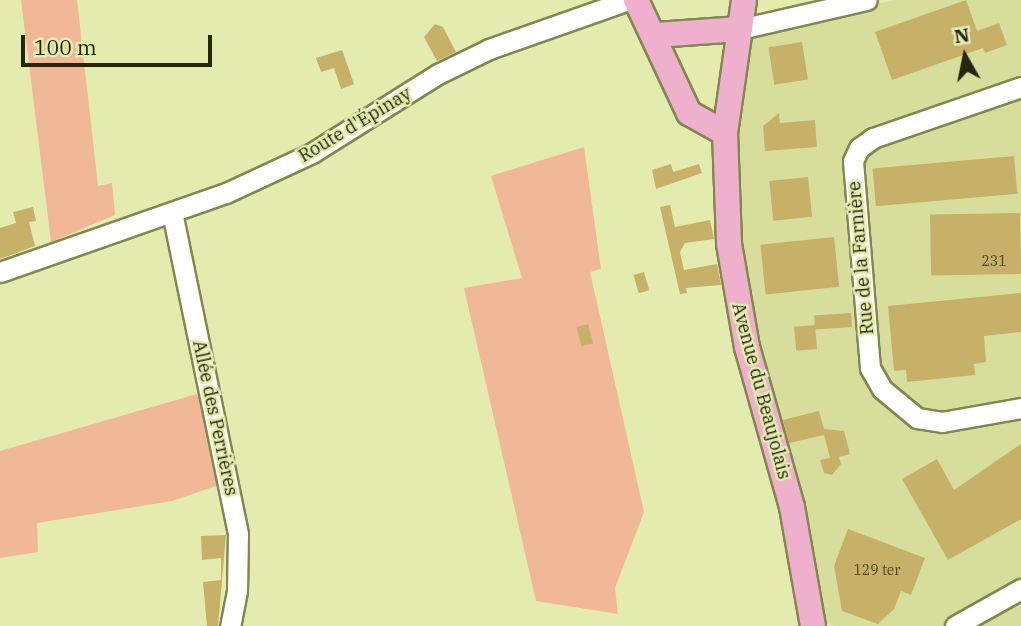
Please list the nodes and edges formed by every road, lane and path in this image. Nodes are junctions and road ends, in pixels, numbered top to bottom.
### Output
1 (628, 0) edge
2 (636, 0) edge
3 (744, 0) edge
4 (867, 0) edge
5 (740, 29) junction
6 (656, 35) junction
7 (1021, 88) edge
8 (725, 133) junction
9 (172, 212) junction
10 (0, 272) edge
11 (1021, 408) edge
12 (1021, 589) edge
13 (230, 626) edge
14 (813, 626) edge
15 (955, 626) edge

1 - 9 street, Route d'Épinay
2 - 6 main road
3 - 5 main road, Avenue du Beaujolais
4 - 5 street
5 - 6 main road
5 - 8 main road, Avenue du Beaujolais
6 - 8 main road
7 - 11 street, Rue de la Farnière
8 - 14 main road, Avenue du Beaujolais
9 - 10 street, Route d'Épinay
9 - 13 street, Allée des Perrières
12 - 15 street

